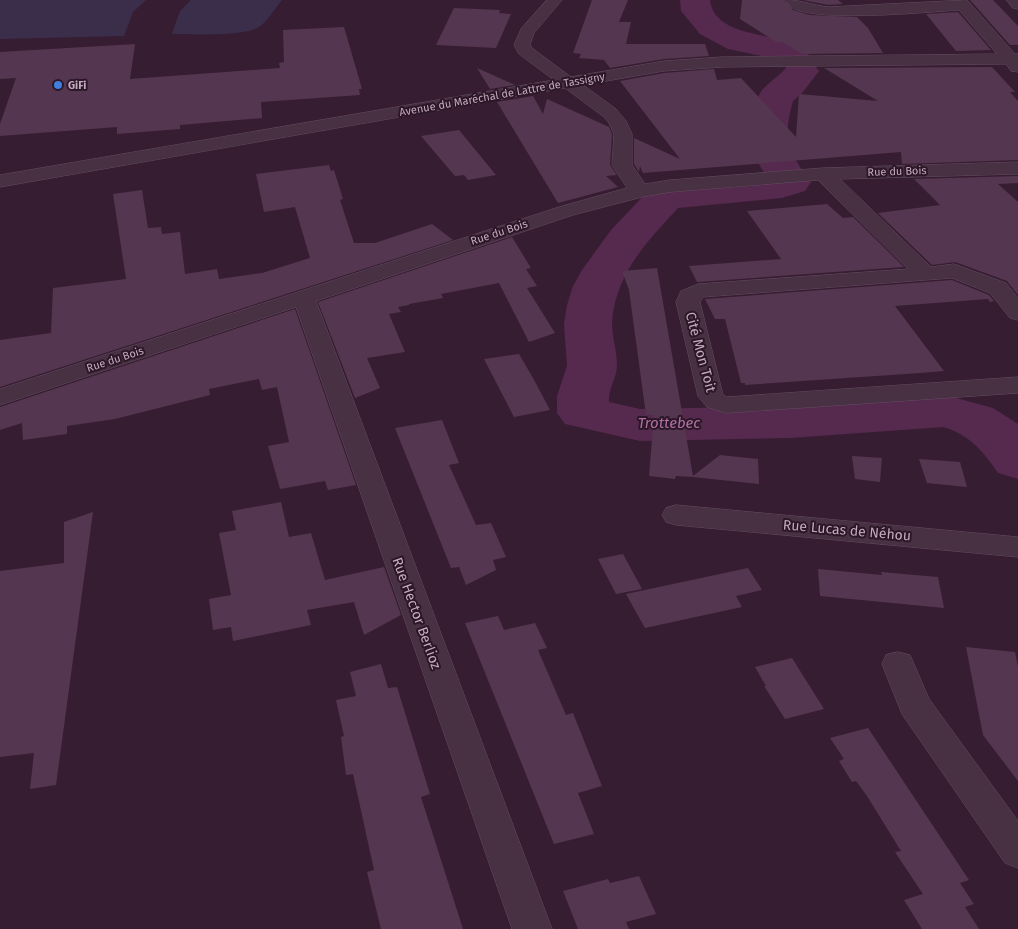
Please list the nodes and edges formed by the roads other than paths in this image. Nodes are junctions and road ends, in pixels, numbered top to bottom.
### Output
1 (555, 0) edge
2 (794, 0) edge
3 (961, 3) edge
4 (1015, 62) edge
5 (567, 83) junction
6 (1018, 168) edge
7 (823, 174) junction
8 (0, 181) edge
9 (640, 191) junction
10 (926, 274) junction
11 (303, 296) junction
12 (1018, 313) edge
13 (1018, 385) edge
14 (0, 397) edge
15 (676, 515) dead end
16 (1018, 547) edge
17 (898, 664) dead end
18 (1018, 852) edge
19 (532, 929) edge

1 - 5 street
2 - 3 street
3 - 4 street
4 - 5 street, Avenue du Maréchal de Lattre de Tassigny
5 - 8 street, Avenue du Maréchal de Lattre de Tassigny
5 - 9 street
6 - 7 street, Rue du Bois
7 - 9 street, Rue du Bois
7 - 10 street
9 - 11 street, Rue du Bois
10 - 12 street, Cité Mon Toit
10 - 13 street, Cité Mon Toit
11 - 14 street, Rue du Bois
11 - 19 street, Rue Hector Berlioz
15 - 16 street, Rue Lucas de Néhou
17 - 18 street

